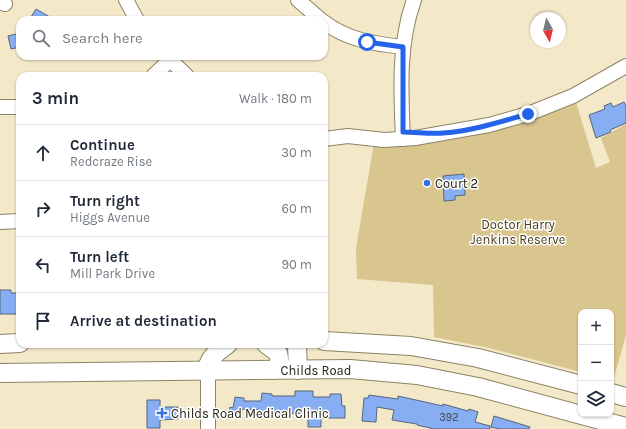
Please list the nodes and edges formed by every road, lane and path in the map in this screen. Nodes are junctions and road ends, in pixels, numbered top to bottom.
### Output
1 (126, 0) edge
2 (298, 0) edge
3 (414, 0) edge
4 (135, 16) edge
5 (316, 16) edge
6 (328, 25) edge
7 (403, 47) junction
8 (166, 60) edge
9 (170, 60) edge
10 (626, 66) edge
11 (156, 72) edge
12 (183, 72) edge
13 (0, 107) edge
14 (16, 107) edge
15 (328, 132) edge
16 (403, 135) junction
17 (355, 136) junction
18 (328, 139) edge
19 (16, 221) edge
20 (0, 222) edge
21 (328, 341) edge
22 (0, 344) edge
23 (16, 344) edge
24 (223, 348) edge
25 (271, 348) edge
26 (288, 348) edge
27 (295, 348) edge
28 (208, 370) junction
29 (286, 370) junction
30 (0, 373) edge
31 (578, 384) edge
32 (614, 394) edge
33 (626, 397) edge
34 (626, 427) edge
35 (208, 429) edge

1 - 4 street
2 - 5 street
3 - 7 street
6 - 7 street
7 - 16 street
8 - 11 street
9 - 12 street
10 - 16 street
13 - 14 street
15 - 17 street
16 - 17 street
17 - 18 street
19 - 20 street
21 - 31 main road
22 - 23 main road
24 - 28 main road
25 - 29 main road
26 - 29 main road
27 - 29 main road
28 - 29 main road, Childs Road
28 - 30 main road, Childs Road
28 - 35 street
29 - 34 main road, Childs Road
32 - 33 main road

